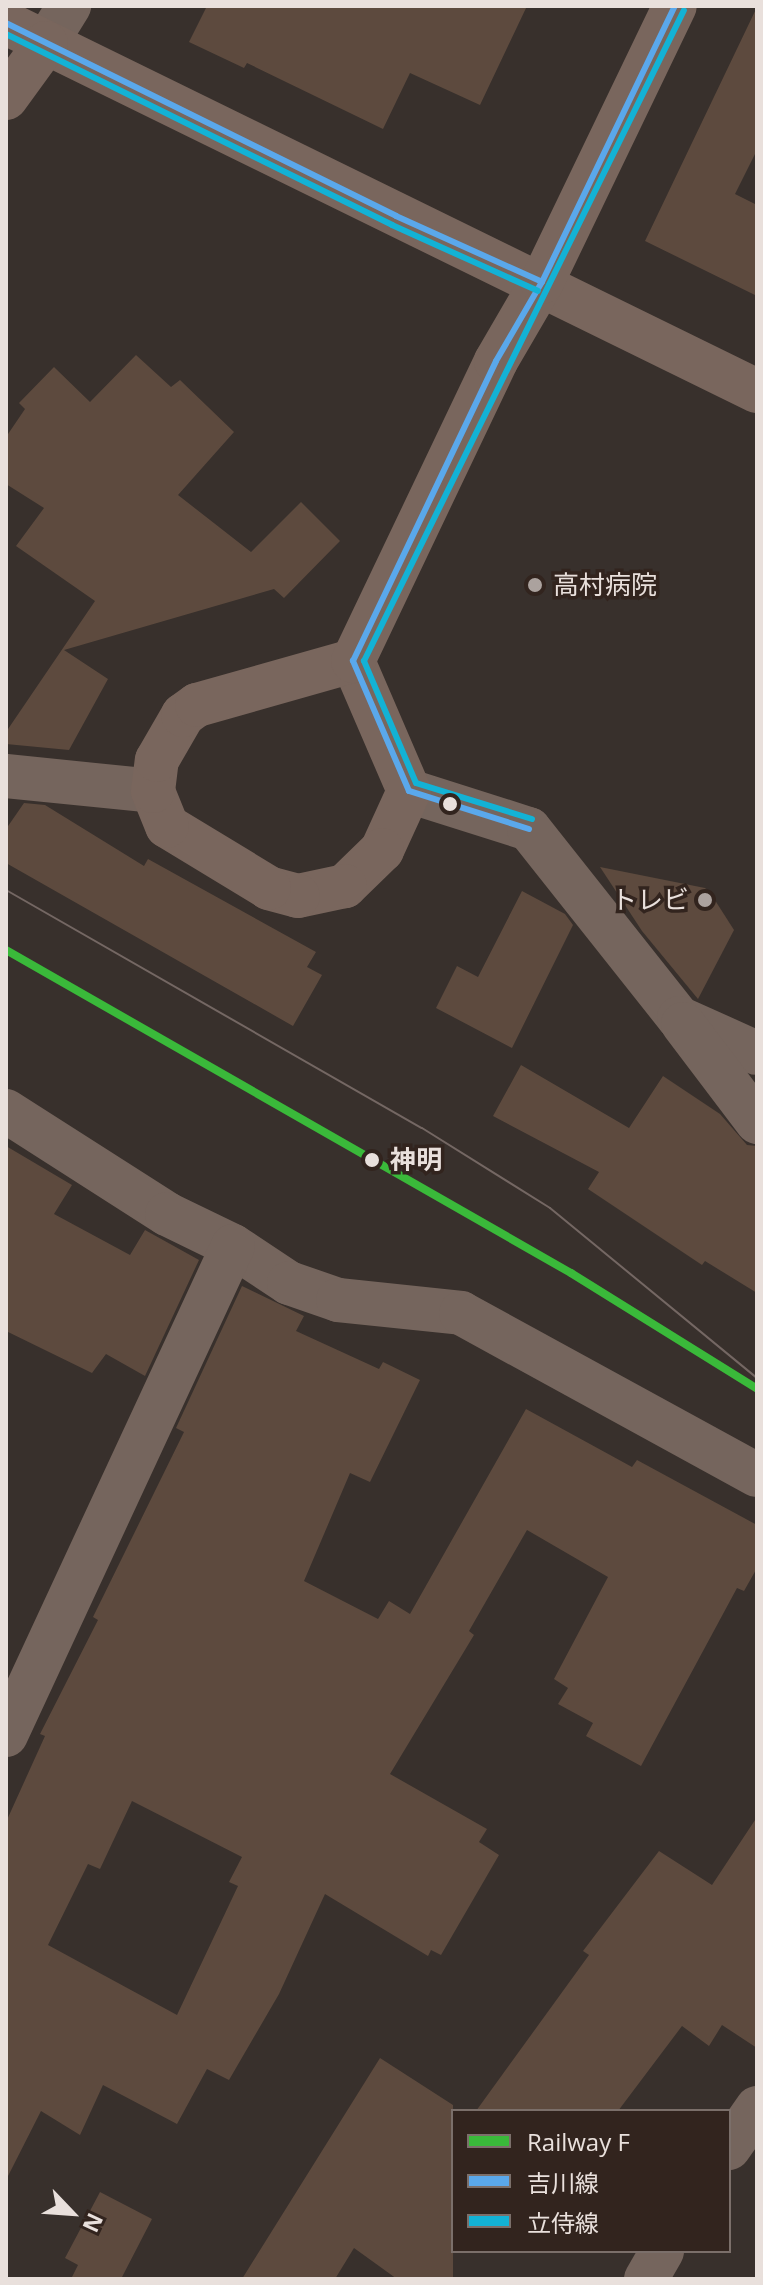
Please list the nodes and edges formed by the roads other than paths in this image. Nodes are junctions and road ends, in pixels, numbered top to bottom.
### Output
1 (69, 6) edge
2 (675, 6) edge
3 (6, 23) edge
4 (46, 43) junction
5 (6, 98) edge
6 (542, 282) junction
7 (757, 391) edge
8 (353, 661) junction
9 (6, 776) edge
10 (153, 791) junction
11 (409, 791) junction
12 (679, 1018) junction
13 (757, 1053) edge
14 (6, 1111) edge
15 (757, 1122) edge
16 (233, 1246) junction
17 (757, 1475) edge
18 (6, 1735) edge
19 (757, 2108) edge
20 (731, 2145) edge
21 (661, 2253) edge
22 (646, 2279) edge

1 - 4 street
2 - 6 main road
3 - 4 main road
4 - 5 main road
4 - 6 main road
6 - 7 main road
6 - 8 main road
8 - 10 main road
8 - 11 main road
9 - 10 street
10 - 11 main road
11 - 12 street
12 - 13 street
12 - 15 street
14 - 16 street
16 - 17 street
16 - 18 street
19 - 20 street
21 - 22 street

